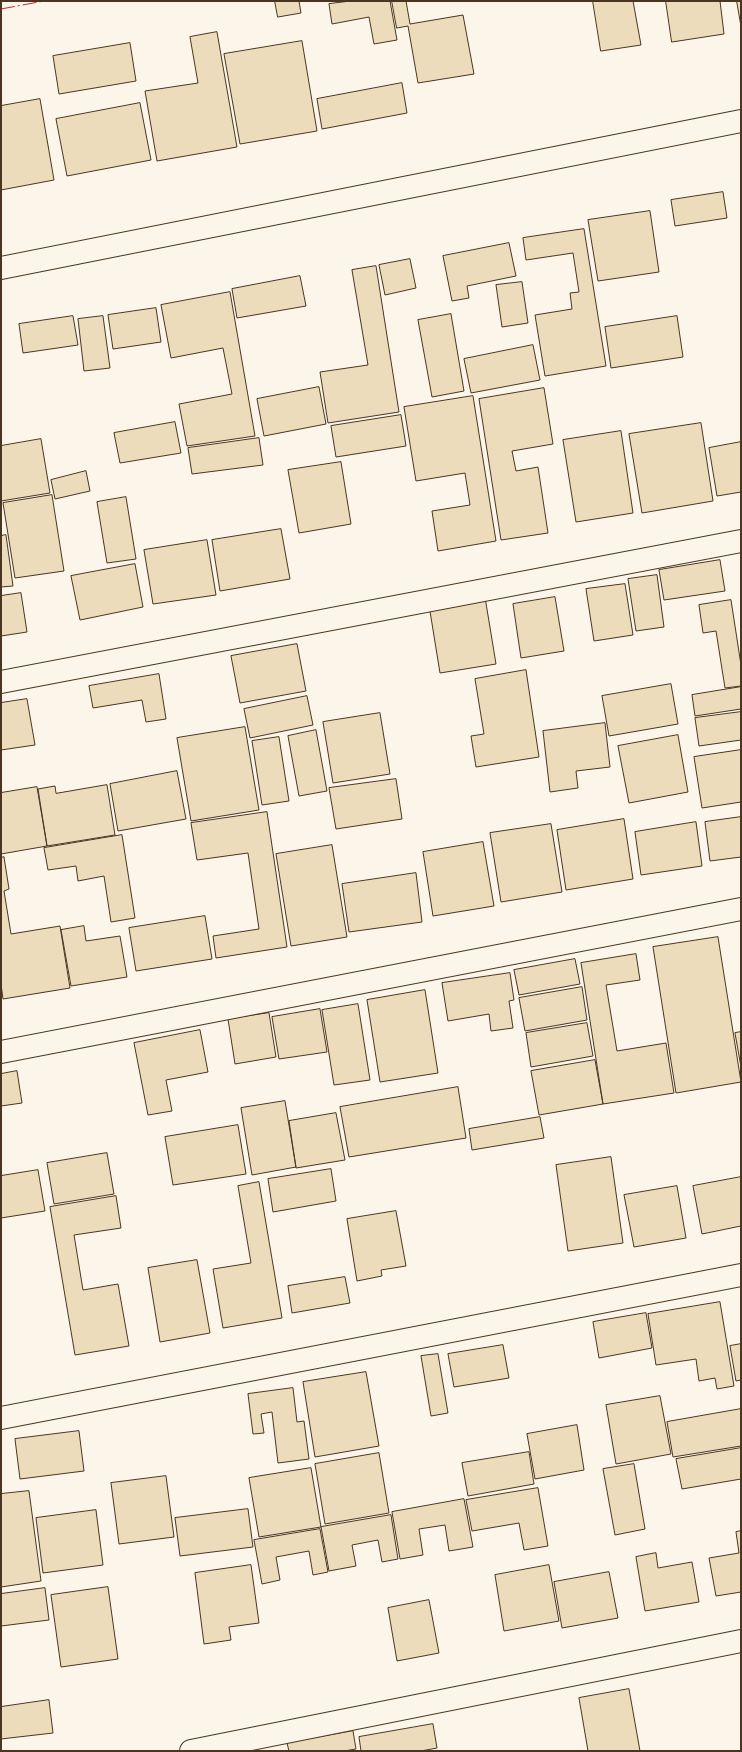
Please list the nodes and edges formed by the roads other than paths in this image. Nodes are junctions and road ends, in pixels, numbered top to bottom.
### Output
1 (741, 121) edge
2 (1, 268) edge
3 (741, 541) edge
4 (1, 682) edge
5 (741, 909) edge
6 (1, 1052) edge
7 (741, 1275) edge
8 (1, 1418) edge
9 (741, 1640) edge
10 (191, 1751) edge

1 - 2 street
3 - 4 street
5 - 6 street
7 - 8 street
9 - 10 street

